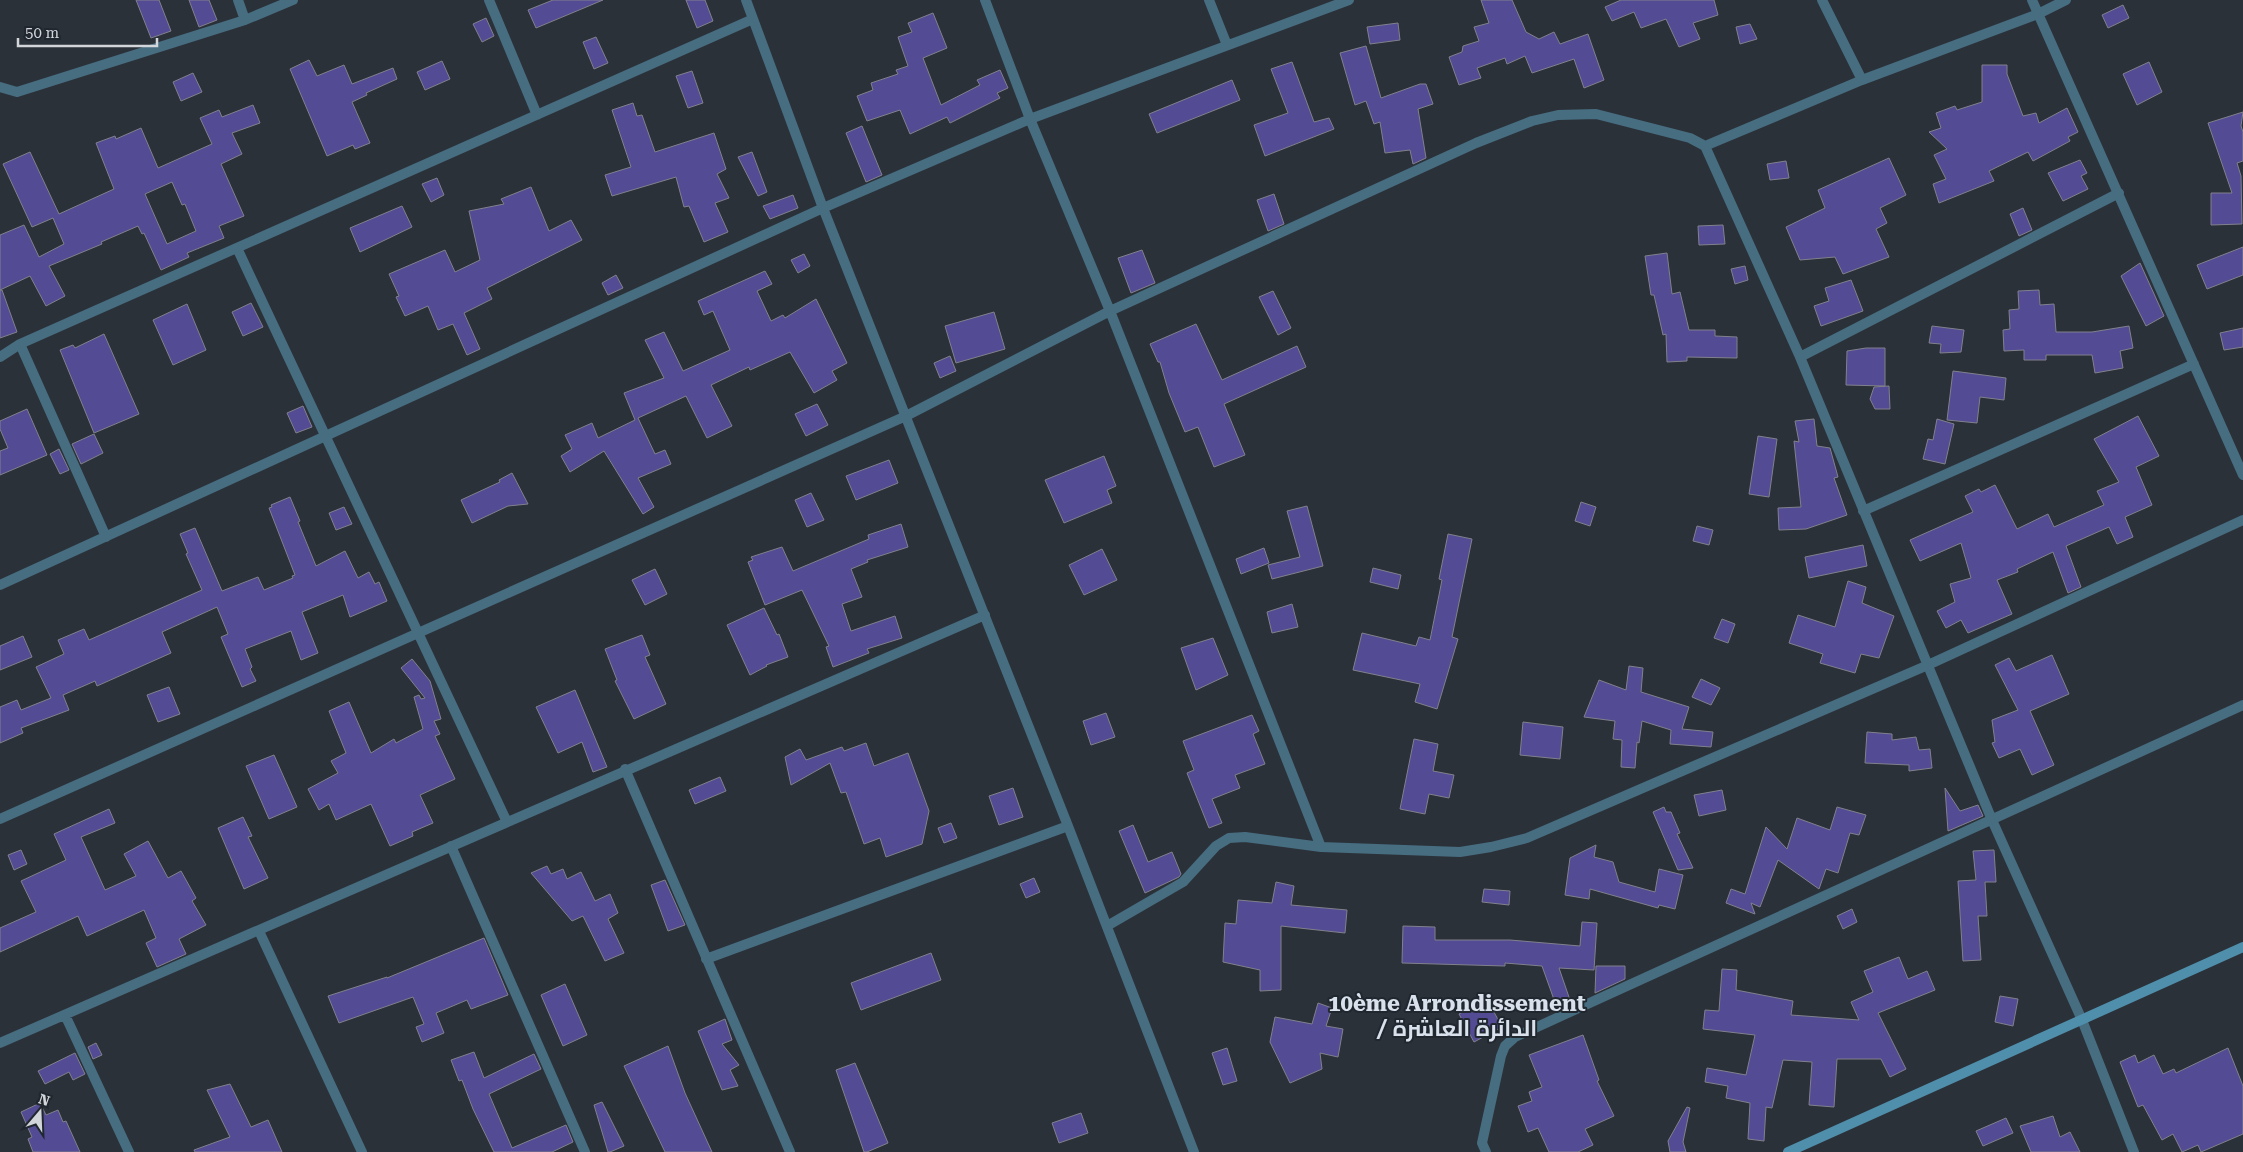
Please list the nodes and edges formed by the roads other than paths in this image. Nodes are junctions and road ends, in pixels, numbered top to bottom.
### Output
1 (238, 0) edge
2 (293, 0) edge
3 (489, 0) edge
4 (746, 0) edge
5 (985, 0) edge
6 (1209, 0) edge
7 (1349, 0) edge
8 (1822, 0) edge
9 (2032, 0) edge
10 (2066, 0) edge
11 (2038, 14) junction
12 (753, 18) junction
13 (245, 20) junction
14 (1227, 46) junction
15 (1862, 80) junction
16 (0, 87) edge
17 (537, 115) junction
18 (1030, 119) junction
19 (1705, 146) junction
20 (2119, 192) junction
21 (823, 208) junction
22 (237, 248) junction
23 (1110, 311) junction
24 (20, 344) junction
25 (0, 357) edge
26 (1800, 357) junction
27 (2194, 364) junction
28 (906, 416) junction
29 (324, 436) junction
30 (2243, 475) edge
31 (1863, 511) junction
32 (2243, 520) edge
33 (106, 537) junction
34 (0, 585) edge
35 (984, 616) junction
36 (417, 634) junction
37 (1928, 665) junction
38 (2243, 705) edge
39 (625, 768) junction
40 (0, 819) edge
41 (1992, 820) junction
42 (507, 822) junction
43 (1068, 826) junction
44 (451, 846) junction
45 (1321, 847) junction
46 (1107, 926) junction
47 (260, 931) junction
48 (2243, 947) edge
49 (706, 959) junction
50 (65, 1015) junction
51 (2082, 1020) junction
52 (0, 1043) edge
53 (129, 1152) edge
54 (362, 1152) edge
55 (585, 1152) edge
56 (790, 1152) edge
57 (1194, 1152) edge
58 (1486, 1152) edge
59 (1788, 1152) edge
60 (2134, 1152) edge

1 - 13 street
2 - 13 street
3 - 17 street
4 - 12 street
5 - 18 street
6 - 14 street
7 - 14 street
8 - 15 street
9 - 11 street
10 - 11 street
11 - 15 street
11 - 20 street
12 - 17 street
12 - 21 street
13 - 16 street
14 - 18 street
15 - 19 street
17 - 22 street
18 - 21 street
18 - 23 street
19 - 23 street
19 - 26 street
20 - 26 street
20 - 27 street
21 - 28 street
21 - 29 street
22 - 24 street
22 - 29 street
23 - 28 street
23 - 45 street
24 - 25 street
24 - 33 street
26 - 31 street
27 - 30 street
27 - 31 street
28 - 35 street
28 - 36 street
29 - 33 street
29 - 36 street
31 - 37 street
32 - 37 street
33 - 34 street
35 - 39 street
35 - 43 street
36 - 40 street
36 - 42 street
37 - 41 street
37 - 45 street
38 - 41 street
39 - 42 street
39 - 49 street
41 - 51 street
41 - 58 street
42 - 44 street
43 - 46 street
43 - 49 street
44 - 47 street
44 - 55 street
45 - 46 street
46 - 57 street
47 - 50 street
47 - 54 street
48 - 51 street
49 - 56 street
50 - 52 street
50 - 53 street
51 - 59 street
51 - 60 street

